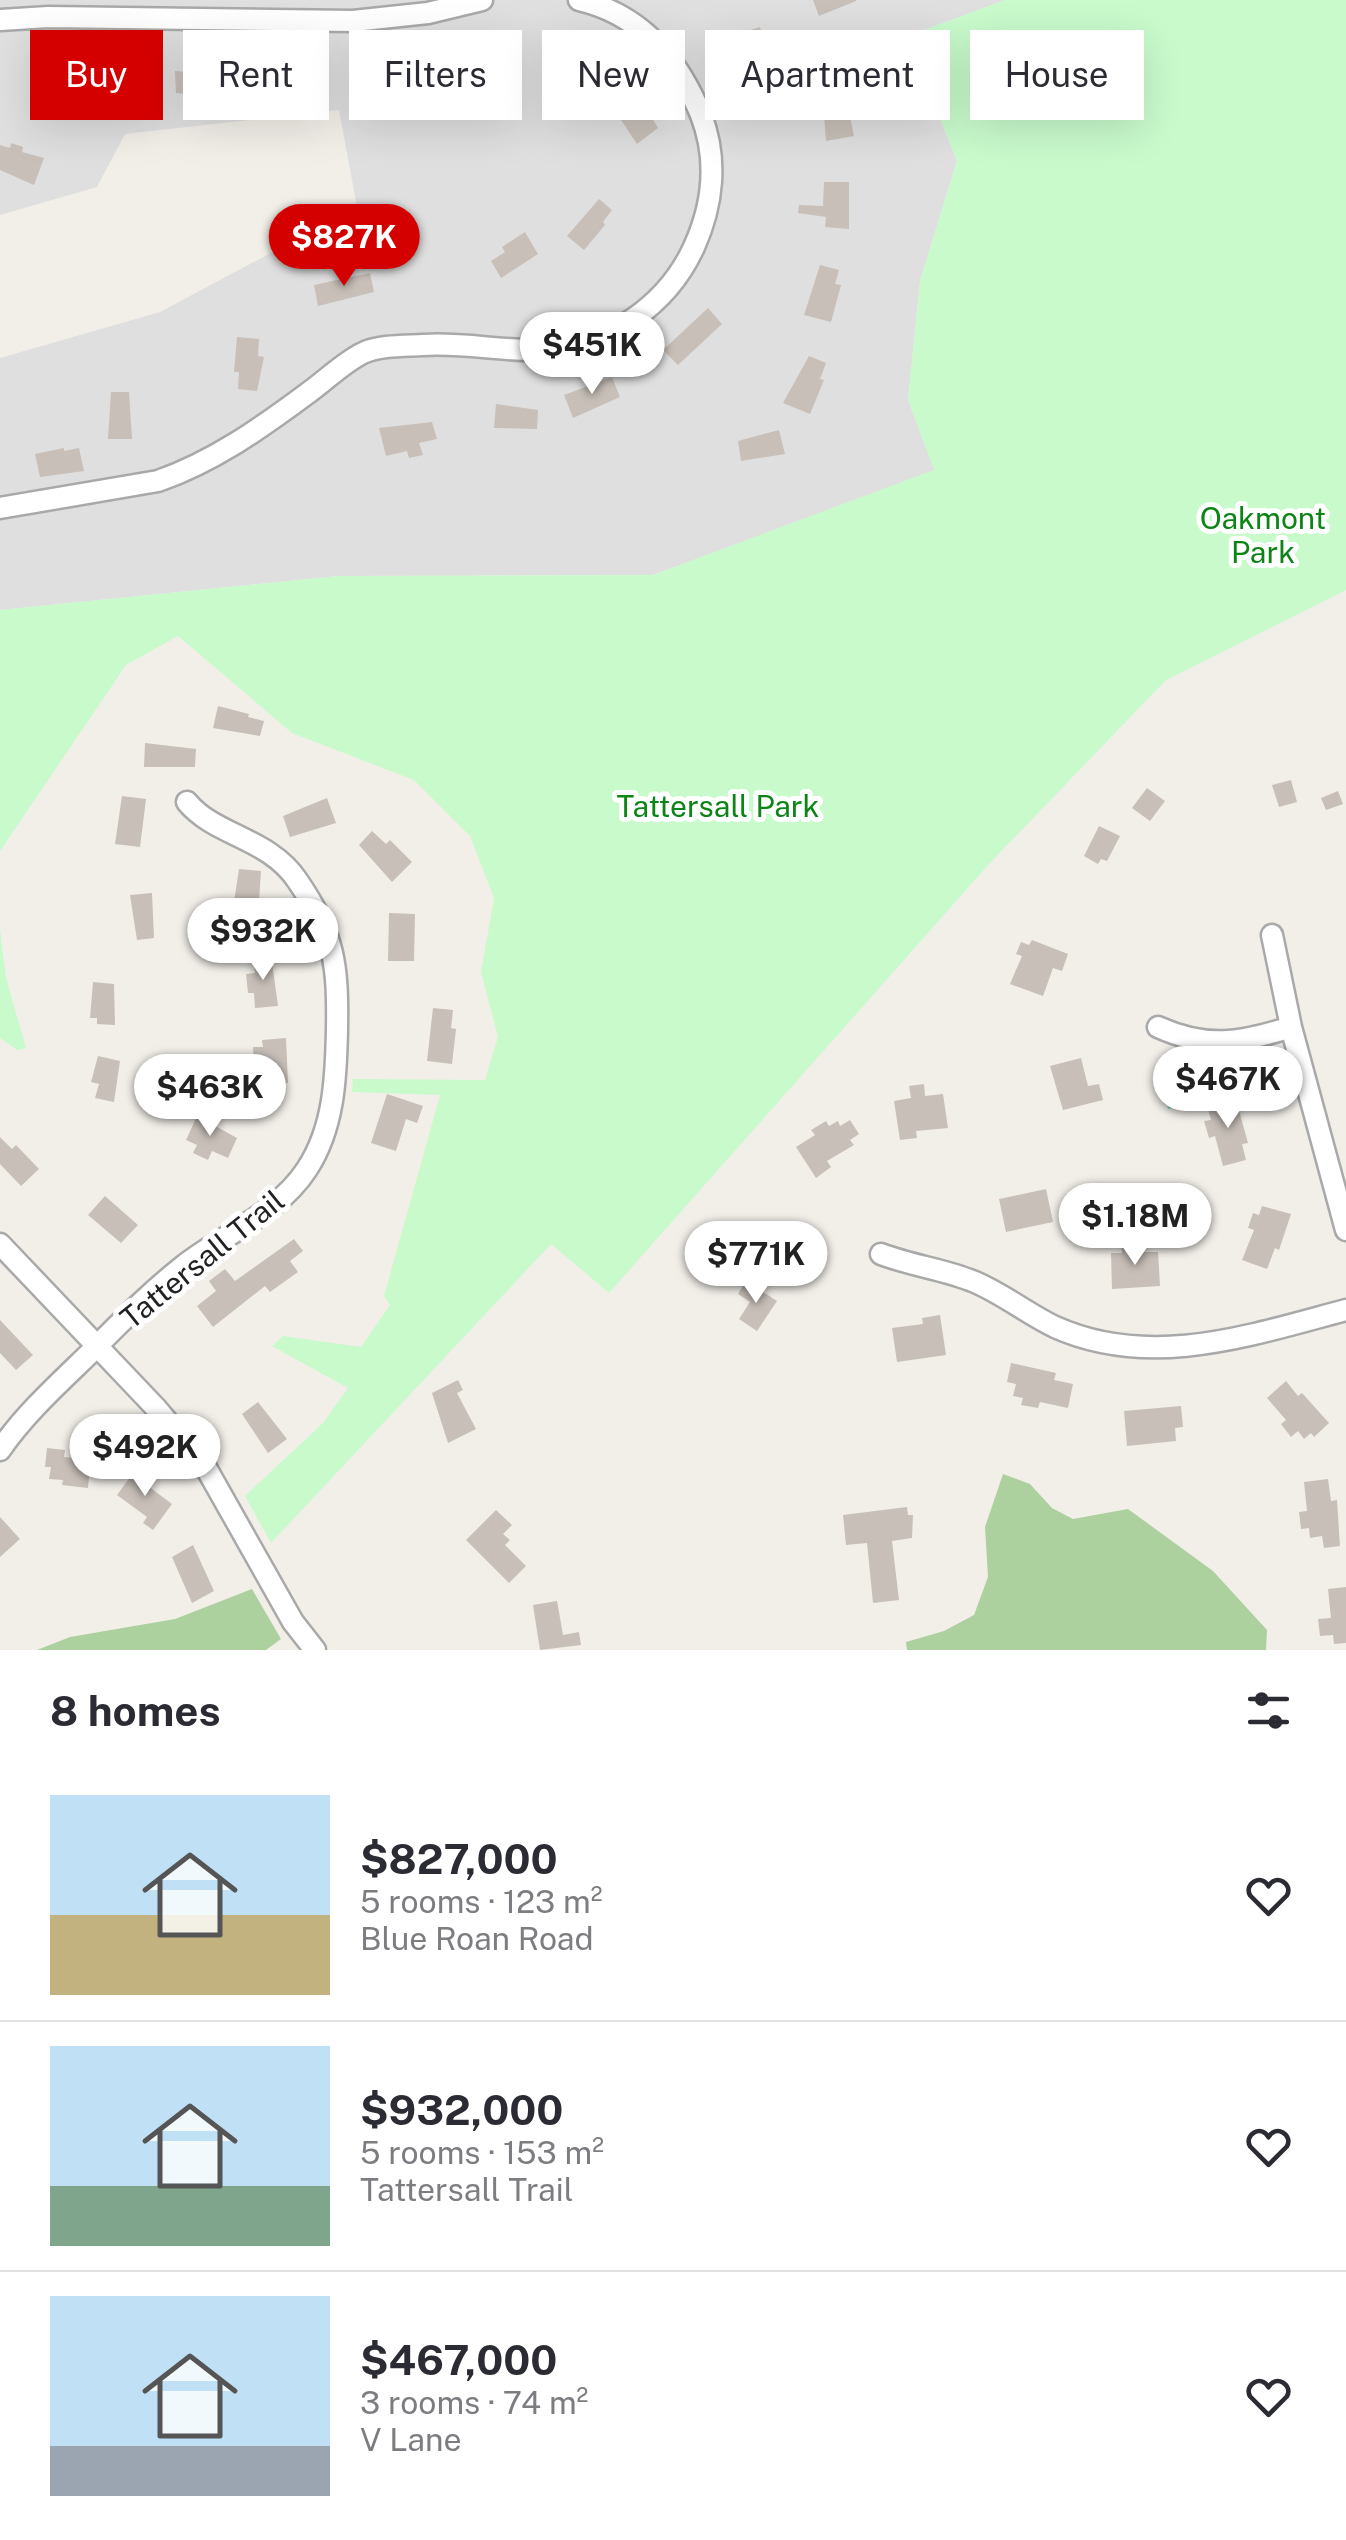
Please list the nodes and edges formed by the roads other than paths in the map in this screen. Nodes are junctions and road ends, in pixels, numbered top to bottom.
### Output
1 (482, 0) edge
2 (579, 0) edge
3 (177, 10) edge
4 (0, 20) edge
5 (0, 508) edge
6 (187, 802) dead end
7 (1272, 935) dead end
8 (1158, 1026) dead end
9 (1290, 1027) junction
10 (1346, 1230) edge
11 (0, 1244) edge
12 (881, 1254) dead end
13 (1346, 1310) edge
14 (97, 1346) junction
15 (0, 1450) edge
16 (315, 1650) edge

1 - 3 street
2 - 5 street
3 - 4 street
6 - 14 street, Tattersall Trail
7 - 9 street
8 - 9 street
9 - 10 street
11 - 14 street
12 - 13 street
14 - 15 street, Tattersall Trail
14 - 16 street

